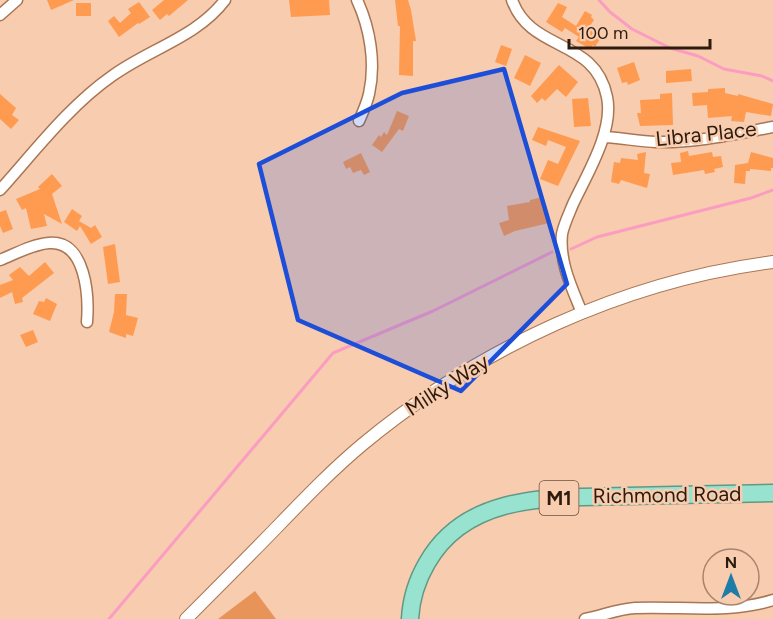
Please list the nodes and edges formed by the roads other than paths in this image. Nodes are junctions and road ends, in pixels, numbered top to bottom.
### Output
1 (17, 0) edge
2 (225, 0) edge
3 (357, 0) edge
4 (512, 0) edge
5 (0, 15) edge
6 (359, 121) dead end
7 (773, 127) edge
8 (604, 137) junction
9 (0, 190) edge
10 (0, 260) edge
11 (773, 262) edge
12 (582, 314) junction
13 (87, 322) dead end
14 (773, 493) edge
15 (773, 600) edge
16 (186, 619) edge
17 (410, 619) edge
18 (585, 619) edge

1 - 5 street
2 - 9 street
3 - 6 street
4 - 8 street
7 - 8 street, Libra Place
8 - 12 street
10 - 13 street
11 - 12 street, Milky Way
12 - 16 street, Milky Way
14 - 17 highway, Richmond Road / M1
15 - 18 street

